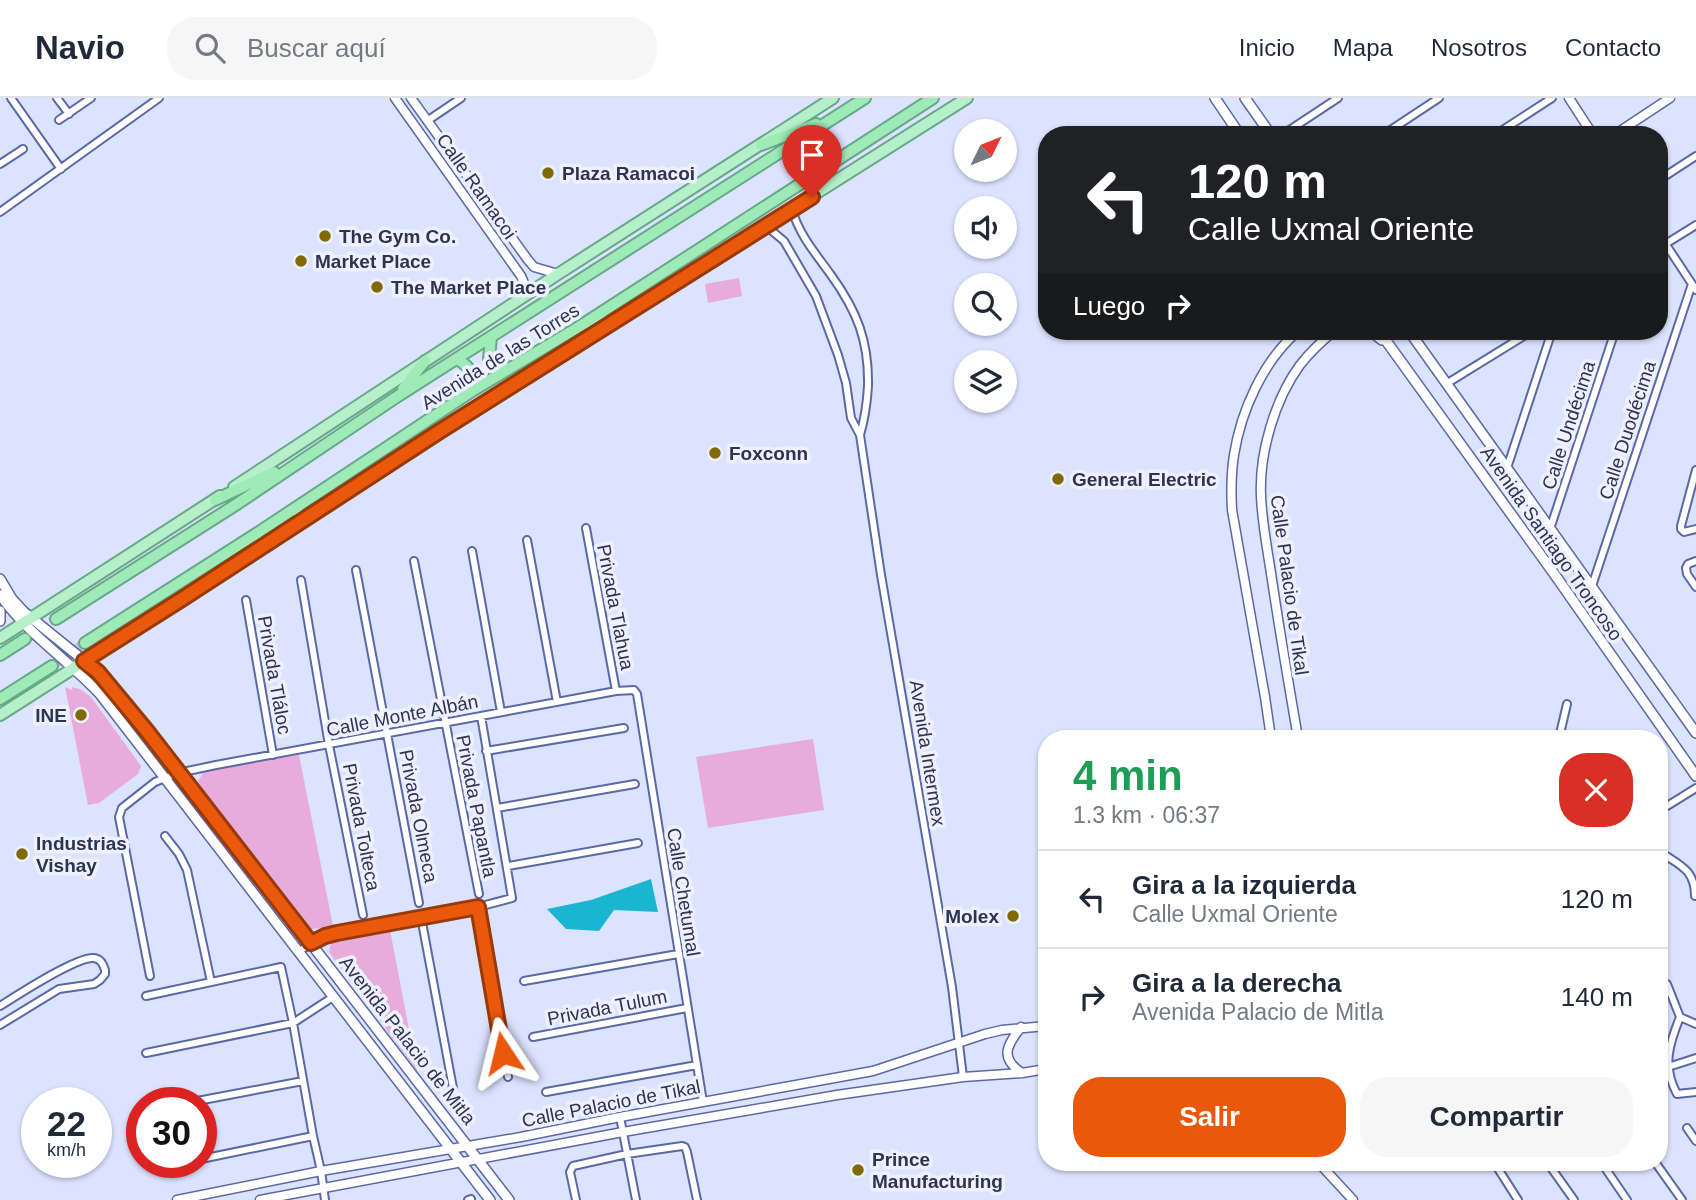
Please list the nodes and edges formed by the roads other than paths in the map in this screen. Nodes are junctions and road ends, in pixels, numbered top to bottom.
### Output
1 (12, 98) edge
2 (57, 98) edge
3 (91, 98) edge
4 (159, 98) edge
5 (394, 98) edge
6 (411, 98) edge
7 (461, 98) edge
8 (833, 98) edge
9 (865, 98) edge
10 (933, 98) edge
11 (967, 98) edge
12 (1216, 98) edge
13 (1236, 98) edge
14 (1245, 98) edge
15 (1338, 98) edge
16 (1439, 98) edge
17 (1552, 98) edge
18 (1569, 98) edge
19 (1670, 98) edge
20 (69, 114) junction
21 (835, 117) junction
22 (60, 120) dead end
23 (428, 121) junction
24 (1261, 121) junction
25 (1234, 126) edge
26 (1265, 126) edge
27 (1296, 126) edge
28 (1397, 126) edge
29 (1509, 126) edge
30 (1587, 126) edge
31 (1628, 126) edge
32 (761, 145) junction
33 (23, 149) dead end
34 (1696, 156) edge
35 (1, 162) edge
36 (61, 169) junction
37 (1668, 174) edge
38 (792, 209) junction
39 (0, 212) edge
40 (1696, 225) edge
41 (765, 226) junction
42 (1668, 242) edge
43 (1668, 254) edge
44 (534, 267) junction
45 (558, 274) junction
46 (521, 276) junction
47 (1694, 287) edge
48 (526, 295) junction
49 (617, 320) junction
50 (582, 325) junction
51 (491, 337) junction
52 (1290, 340) edge
53 (1323, 340) edge
54 (1383, 340) edge
55 (1385, 340) edge
56 (1415, 340) edge
57 (1517, 340) edge
58 (1549, 340) edge
59 (1612, 340) edge
60 (1388, 344) junction
61 (457, 359) junction
62 (425, 361) junction
63 (505, 371) junction
64 (1446, 384) junction
65 (472, 391) junction
66 (398, 396) junction
67 (860, 435) junction
68 (302, 459) junction
69 (1507, 468) junction
70 (1696, 470) edge
71 (215, 500) junction
72 (295, 508) junction
73 (304, 521) junction
74 (586, 528) dead end
75 (1550, 529) junction
76 (1696, 529) edge
77 (527, 540) dead end
78 (472, 551) dead end
79 (414, 561) dead end
80 (1694, 561) edge
81 (356, 570) dead end
82 (0, 579) edge
83 (301, 580) dead end
84 (1592, 586) junction
85 (1696, 587) edge
86 (0, 595) edge
87 (246, 600) dead end
88 (0, 611) edge
89 (56, 619) tunnel mouth
90 (28, 620) junction
91 (0, 621) edge
92 (0, 638) edge
93 (25, 639) tunnel mouth
94 (85, 643) tunnel mouth
95 (0, 655) edge
96 (84, 661) junction
97 (52, 666) tunnel mouth
98 (73, 668) junction
99 (632, 690) joint
100 (616, 691) junction
101 (0, 699) edge
102 (556, 702) junction
103 (1567, 704) dead end
104 (500, 712) junction
105 (0, 715) edge
106 (481, 716) junction
107 (445, 723) junction
108 (624, 728) dead end
109 (1270, 730) edge
110 (1297, 730) edge
111 (1561, 730) edge
112 (1664, 730) edge
113 (1696, 733) edge
114 (387, 735) junction
115 (1668, 736) edge
116 (330, 745) junction
117 (486, 751) junction
118 (273, 755) junction
119 (178, 773) junction
120 (1696, 776) edge
121 (165, 778) junction
122 (635, 784) dead end
123 (1696, 788) edge
124 (1668, 805) edge
125 (496, 808) junction
126 (165, 836) dead end
127 (638, 843) dead end
128 (1668, 858) edge
129 (508, 866) junction
130 (479, 894) dead end
131 (1695, 897) edge
132 (419, 903) dead end
133 (478, 907) junction
134 (363, 915) dead end
135 (421, 917) junction
136 (311, 943) junction
137 (299, 951) junction
138 (678, 954) junction
139 (150, 976) dead end
140 (524, 981) dead end
141 (211, 982) junction
142 (1668, 987) edge
143 (146, 996) dead end
144 (333, 997) junction
145 (0, 1006) edge
146 (687, 1008) junction
147 (1680, 1017) junction
148 (293, 1023) junction
149 (1696, 1024) edge
150 (0, 1025) edge
151 (1038, 1026) edge
152 (1021, 1027) junction
153 (533, 1037) dead end
154 (959, 1041) junction
155 (1668, 1049) edge
156 (146, 1053) dead end
157 (1696, 1058) edge
158 (697, 1065) junction
159 (1668, 1067) joint
160 (1038, 1070) edge
161 (1022, 1073) junction
162 (508, 1077) dead end
163 (963, 1077) junction
164 (303, 1081) junction
165 (453, 1088) dead end
166 (1696, 1092) edge
167 (546, 1093) dead end
168 (217, 1097) edge
169 (703, 1102) junction
170 (620, 1117) junction
171 (1687, 1128) dead end
172 (622, 1132) junction
173 (313, 1136) junction
174 (1696, 1141) edge
175 (468, 1146) junction
176 (450, 1149) junction
177 (627, 1154) junction
178 (217, 1156) edge
179 (478, 1160) junction
180 (460, 1162) junction
181 (321, 1171) junction
182 (1326, 1171) edge
183 (1500, 1171) edge
184 (1553, 1171) edge
185 (1607, 1171) edge
186 (1661, 1171) edge
187 (323, 1189) junction
188 (177, 1200) edge
189 (260, 1200) edge
190 (325, 1200) edge
191 (490, 1200) edge
192 (509, 1200) edge
193 (576, 1200) edge
194 (636, 1200) edge
195 (697, 1200) edge
196 (1353, 1200) edge
197 (1518, 1200) edge
198 (1574, 1200) edge
199 (1628, 1200) edge
200 (1682, 1200) edge

1 - 36 street
2 - 20 street
3 - 20 street
4 - 36 street
5 - 46 street, Calle Ramacoi
6 - 23 street, Calle Ramacoi
7 - 23 street
8 - 32 main road, Avenida de las Torres
9 - 21 highway, Avenida de las Torres
10 - 50 highway, Avenida de las Torres
11 - 38 main road, Avenida de las Torres
12 - 25 main road
13 - 24 main road
14 - 24 main road
15 - 27 street
16 - 28 street
17 - 29 street
18 - 30 street
19 - 31 street
20 - 22 street
21 - 32 highway
21 - 51 highway, Avenida de las Torres
23 - 44 street, Calle Ramacoi
24 - 26 main road
32 - 45 main road, Avenida de las Torres
33 - 35 street
34 - 37 street
36 - 39 street
38 - 41 main road, Avenida de las Torres
38 - 67 street, Avenida Intermex
40 - 42 street
41 - 49 main road, Avenida de las Torres
41 - 67 street, Avenida Intermex
43 - 47 street
44 - 45 street
44 - 46 street
45 - 48 main road, Avenida de las Torres
46 - 48 street, Calle Ramacoi
47 - 84 street, Calle Duodécima
48 - 62 main road, Avenida de las Torres
49 - 50 highway
49 - 73 main road, Avenida de las Torres
50 - 63 highway, Avenida de las Torres
51 - 61 highway, Avenida de las Torres
51 - 63 highway
52 - 109 street
53 - 110 street, Calle Palacio de Tikal
54 - 60 main road
55 - 60 main road, Avenida Santiago Troncoso
56 - 64 main road, Avenida Santiago Troncoso
57 - 64 street
58 - 69 street
59 - 75 street, Calle Undécima
60 - 112 main road, Avenida Santiago Troncoso
61 - 65 highway
61 - 66 highway, Avenida de las Torres
62 - 66 highway
62 - 71 main road, Avenida de las Torres
63 - 65 highway, Avenida de las Torres
64 - 69 main road, Avenida Santiago Troncoso
65 - 72 highway, Avenida de las Torres
66 - 68 highway, Avenida de las Torres
67 - 154 street, Avenida Intermex
68 - 71 highway
68 - 89 highway, Avenida de las Torres
69 - 75 main road, Avenida Santiago Troncoso
70 - 76 street
71 - 90 main road, Avenida de las Torres
72 - 73 highway
72 - 94 highway, Avenida de las Torres
73 - 96 main road, Avenida de las Torres
74 - 100 street, Privada Tlahua
75 - 84 main road, Avenida Santiago Troncoso
77 - 102 street
78 - 104 street
79 - 107 street, Privada Papantla
80 - 85 street
81 - 114 street, Privada Olmeca
82 - 90 main road
83 - 116 street, Privada Tolteca
84 - 113 main road, Avenida Santiago Troncoso
86 - 90 main road
87 - 118 street, Privada Tláloc
88 - 91 main road
90 - 92 main road, Avenida de las Torres
90 - 96 main road, Avenida Palacio de Mitla
90 - 98 main road, Avenida Palacio de Mitla
93 - 95 highway
96 - 98 main road, Avenida de las Torres
96 - 119 main road, Avenida Palacio de Mitla
97 - 101 highway
98 - 105 main road, Avenida de las Torres
98 - 121 main road, Avenida Palacio de Mitla
99 - 100 street, Calle Monte Albán
99 - 138 street, Calle Chetumal
100 - 102 street, Calle Monte Albán
102 - 104 street, Calle Monte Albán
103 - 111 street
104 - 106 street, Calle Monte Albán
106 - 107 street, Calle Monte Albán
106 - 117 street
107 - 114 street, Calle Monte Albán
107 - 130 street, Privada Papantla
108 - 117 street
114 - 116 street, Calle Monte Albán
114 - 132 street, Privada Olmeca
115 - 120 main road, Avenida Santiago Troncoso
116 - 118 street, Calle Monte Albán
116 - 134 street, Privada Tolteca
117 - 125 street
118 - 119 street, Calle Monte Albán
119 - 121 street, Calle Monte Albán
119 - 136 main road, Avenida Palacio de Mitla
121 - 137 main road, Avenida Palacio de Mitla
121 - 139 street, Calle Monte Albán
122 - 125 street
123 - 124 street
125 - 129 street
126 - 141 street
127 - 129 street
128 - 131 street
129 - 133 street
133 - 135 street
133 - 162 street
135 - 136 street
135 - 165 street
136 - 137 street
136 - 175 main road, Avenida Palacio de Mitla
137 - 144 main road, Avenida Palacio de Mitla
138 - 140 street
138 - 146 street, Calle Chetumal
141 - 143 street
141 - 148 street
142 - 147 street
144 - 148 street
144 - 176 main road, Avenida Palacio de Mitla
145 - 150 street
146 - 153 street, Privada Tulum
146 - 158 street, Calle Chetumal
147 - 149 street
147 - 155 street
148 - 156 street
148 - 164 street
151 - 152 street, Calle Palacio de Tikal
152 - 154 street, Calle Palacio de Tikal
152 - 161 street
154 - 163 street, Avenida Intermex
154 - 169 street, Calle Palacio de Tikal
157 - 159 street
158 - 167 street
158 - 169 street, Calle Chetumal
159 - 166 street
160 - 161 street, Calle Palacio de Tikal
161 - 163 street, Calle Palacio de Tikal
163 - 172 street, Calle Palacio de Tikal
164 - 168 street
164 - 173 street
169 - 170 street, Calle Palacio de Tikal
170 - 172 street
170 - 175 street, Calle Palacio de Tikal
171 - 174 street
172 - 177 street
172 - 179 street, Calle Palacio de Tikal
173 - 178 street
173 - 181 street
175 - 176 street, Calle Palacio de Tikal
175 - 179 main road, Avenida Palacio de Mitla
176 - 180 main road, Avenida Palacio de Mitla
176 - 181 street, Calle Palacio de Tikal
177 - 193 street
177 - 194 street
177 - 195 street
179 - 180 street, Calle Palacio de Tikal
179 - 192 main road, Avenida Palacio de Mitla
180 - 187 street, Calle Palacio de Tikal
180 - 191 main road, Avenida Palacio de Mitla
181 - 187 street
181 - 188 street, Calle Palacio de Tikal
182 - 196 street
183 - 197 street
184 - 198 street
185 - 199 street
186 - 200 street
187 - 189 street, Calle Palacio de Tikal
187 - 190 street

